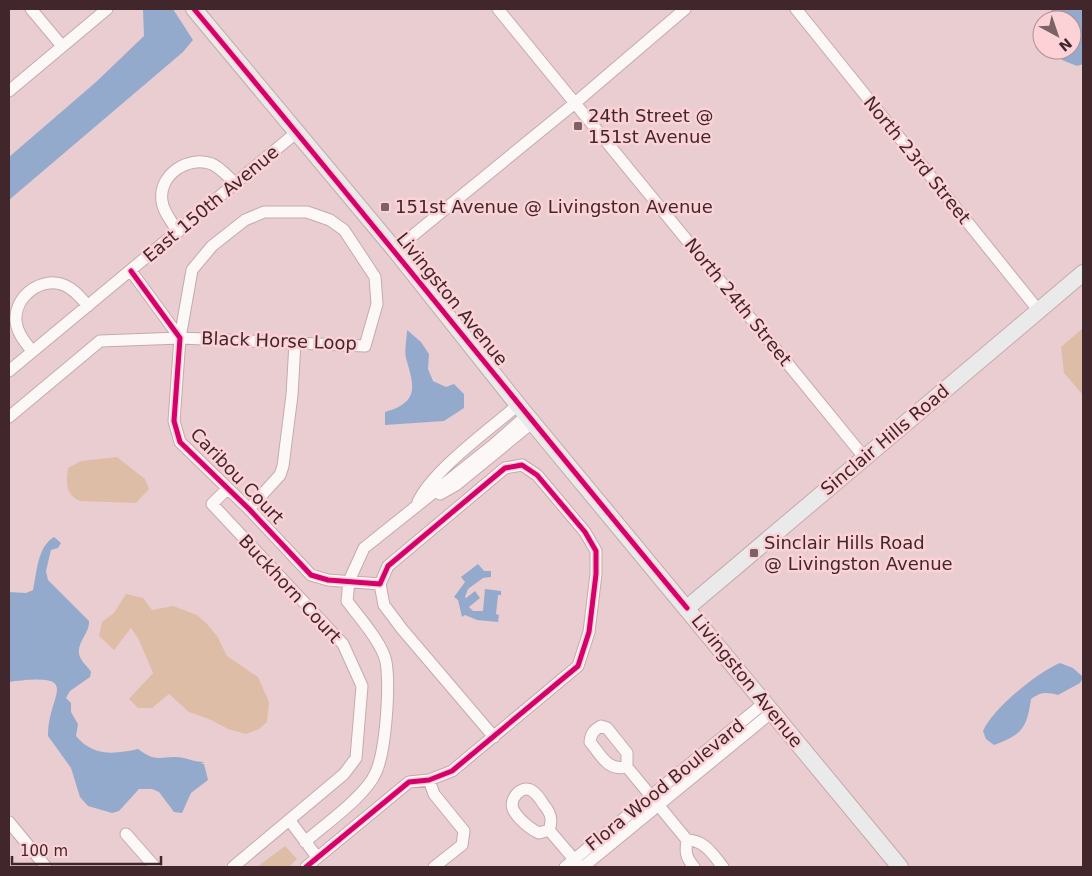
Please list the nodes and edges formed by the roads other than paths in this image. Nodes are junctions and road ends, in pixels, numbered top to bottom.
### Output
1 (31, 9) edge
2 (107, 9) edge
3 (194, 9) edge
4 (498, 9) edge
5 (685, 9) edge
6 (796, 9) edge
7 (62, 46) junction
8 (9, 91) edge
9 (575, 103) junction
10 (297, 132) junction
11 (236, 184) junction
12 (178, 232) junction
13 (395, 250) junction
14 (132, 271) junction
15 (1083, 273) edge
16 (88, 306) junction
17 (1038, 311) junction
18 (180, 338) junction
19 (296, 343) junction
20 (32, 351) junction
21 (9, 371) edge
22 (526, 414) junction
23 (9, 417) edge
24 (864, 457) junction
25 (227, 489) junction
26 (416, 506) junction
27 (249, 509) junction
28 (349, 581) junction
29 (380, 584) junction
30 (687, 608) junction
31 (768, 708) junction
32 (494, 737) junction
33 (627, 767) dead end
34 (429, 780) junction
35 (655, 800) junction
36 (290, 821) junction
37 (9, 822) edge
38 (549, 830) dead end
39 (126, 834) dead end
40 (687, 840) junction
41 (305, 842) junction
42 (318, 857) junction
43 (580, 864) edge
44 (46, 867) edge
45 (154, 867) edge
46 (233, 867) edge
47 (306, 867) edge
48 (434, 867) edge
49 (565, 867) edge
50 (694, 867) edge
51 (723, 867) edge
52 (900, 867) edge

1 - 7 street
2 - 7 street
3 - 10 street, Livingston Avenue
4 - 9 street, North 24th Street
5 - 9 street
6 - 17 street, North 23rd Street
7 - 8 street
9 - 13 street
9 - 24 street, North 24th Street
10 - 11 street, East 150th Avenue
10 - 13 street, Livingston Avenue
11 - 12 street, East 150th Avenue
11 - 12 street
12 - 14 street, East 150th Avenue
13 - 22 street, Livingston Avenue
14 - 16 street, East 150th Avenue
14 - 18 street
15 - 17 street, Sinclair Hills Road
16 - 20 street, East 150th Avenue
16 - 20 street
17 - 24 street, Sinclair Hills Road
18 - 19 street, Black Horse Loop
18 - 19 street, Black Horse Loop
18 - 23 street
18 - 25 street, Caribou Court
19 - 27 street
20 - 21 street, East 150th Avenue
22 - 26 street
22 - 26 street
22 - 30 street, Livingston Avenue
24 - 30 street, Sinclair Hills Road
25 - 27 street, Caribou Court
25 - 36 street, Buckhorn Court
26 - 28 street
27 - 28 street, Caribou Court
28 - 29 street, Caribou Court
28 - 41 street
29 - 32 street
29 - 32 street
30 - 31 street, Livingston Avenue
31 - 35 street, Flora Wood Boulevard
31 - 52 street, Livingston Avenue
32 - 34 street
33 - 35 street
34 - 42 street
34 - 48 street
35 - 40 street
35 - 43 street, Flora Wood Boulevard
36 - 41 street
36 - 46 street, Buckhorn Court
37 - 44 street
38 - 43 street
39 - 45 street
40 - 50 street
40 - 51 street
41 - 42 street
42 - 47 street
43 - 49 street, Flora Wood Boulevard

